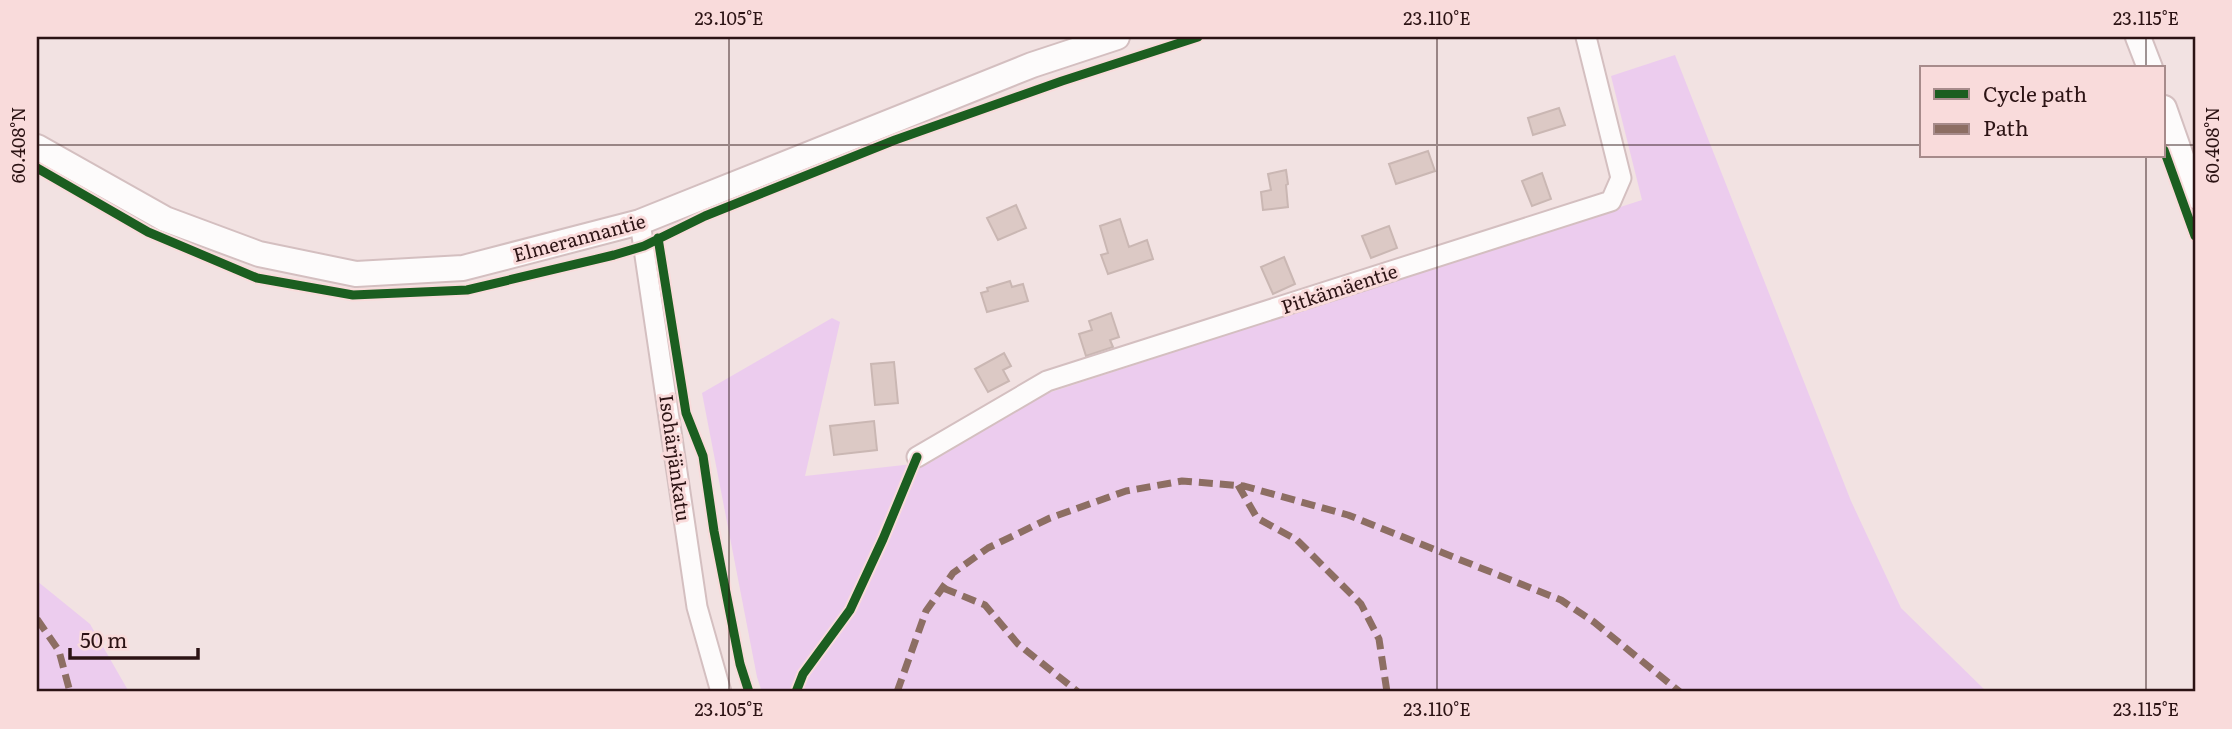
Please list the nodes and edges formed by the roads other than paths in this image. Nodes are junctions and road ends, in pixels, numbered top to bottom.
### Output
1 (1117, 37) edge
2 (1586, 37) edge
3 (2138, 37) edge
4 (2149, 66) edge
5 (2166, 114) edge
6 (37, 148) edge
7 (2195, 196) edge
8 (640, 222) junction
9 (917, 457) dead end
10 (721, 692) edge

1 - 8 street, Elmerannantie
2 - 9 street, Pitkämäentie
3 - 4 street
5 - 7 street
6 - 8 street, Elmerannantie
8 - 10 street, Isohärjänkatu

